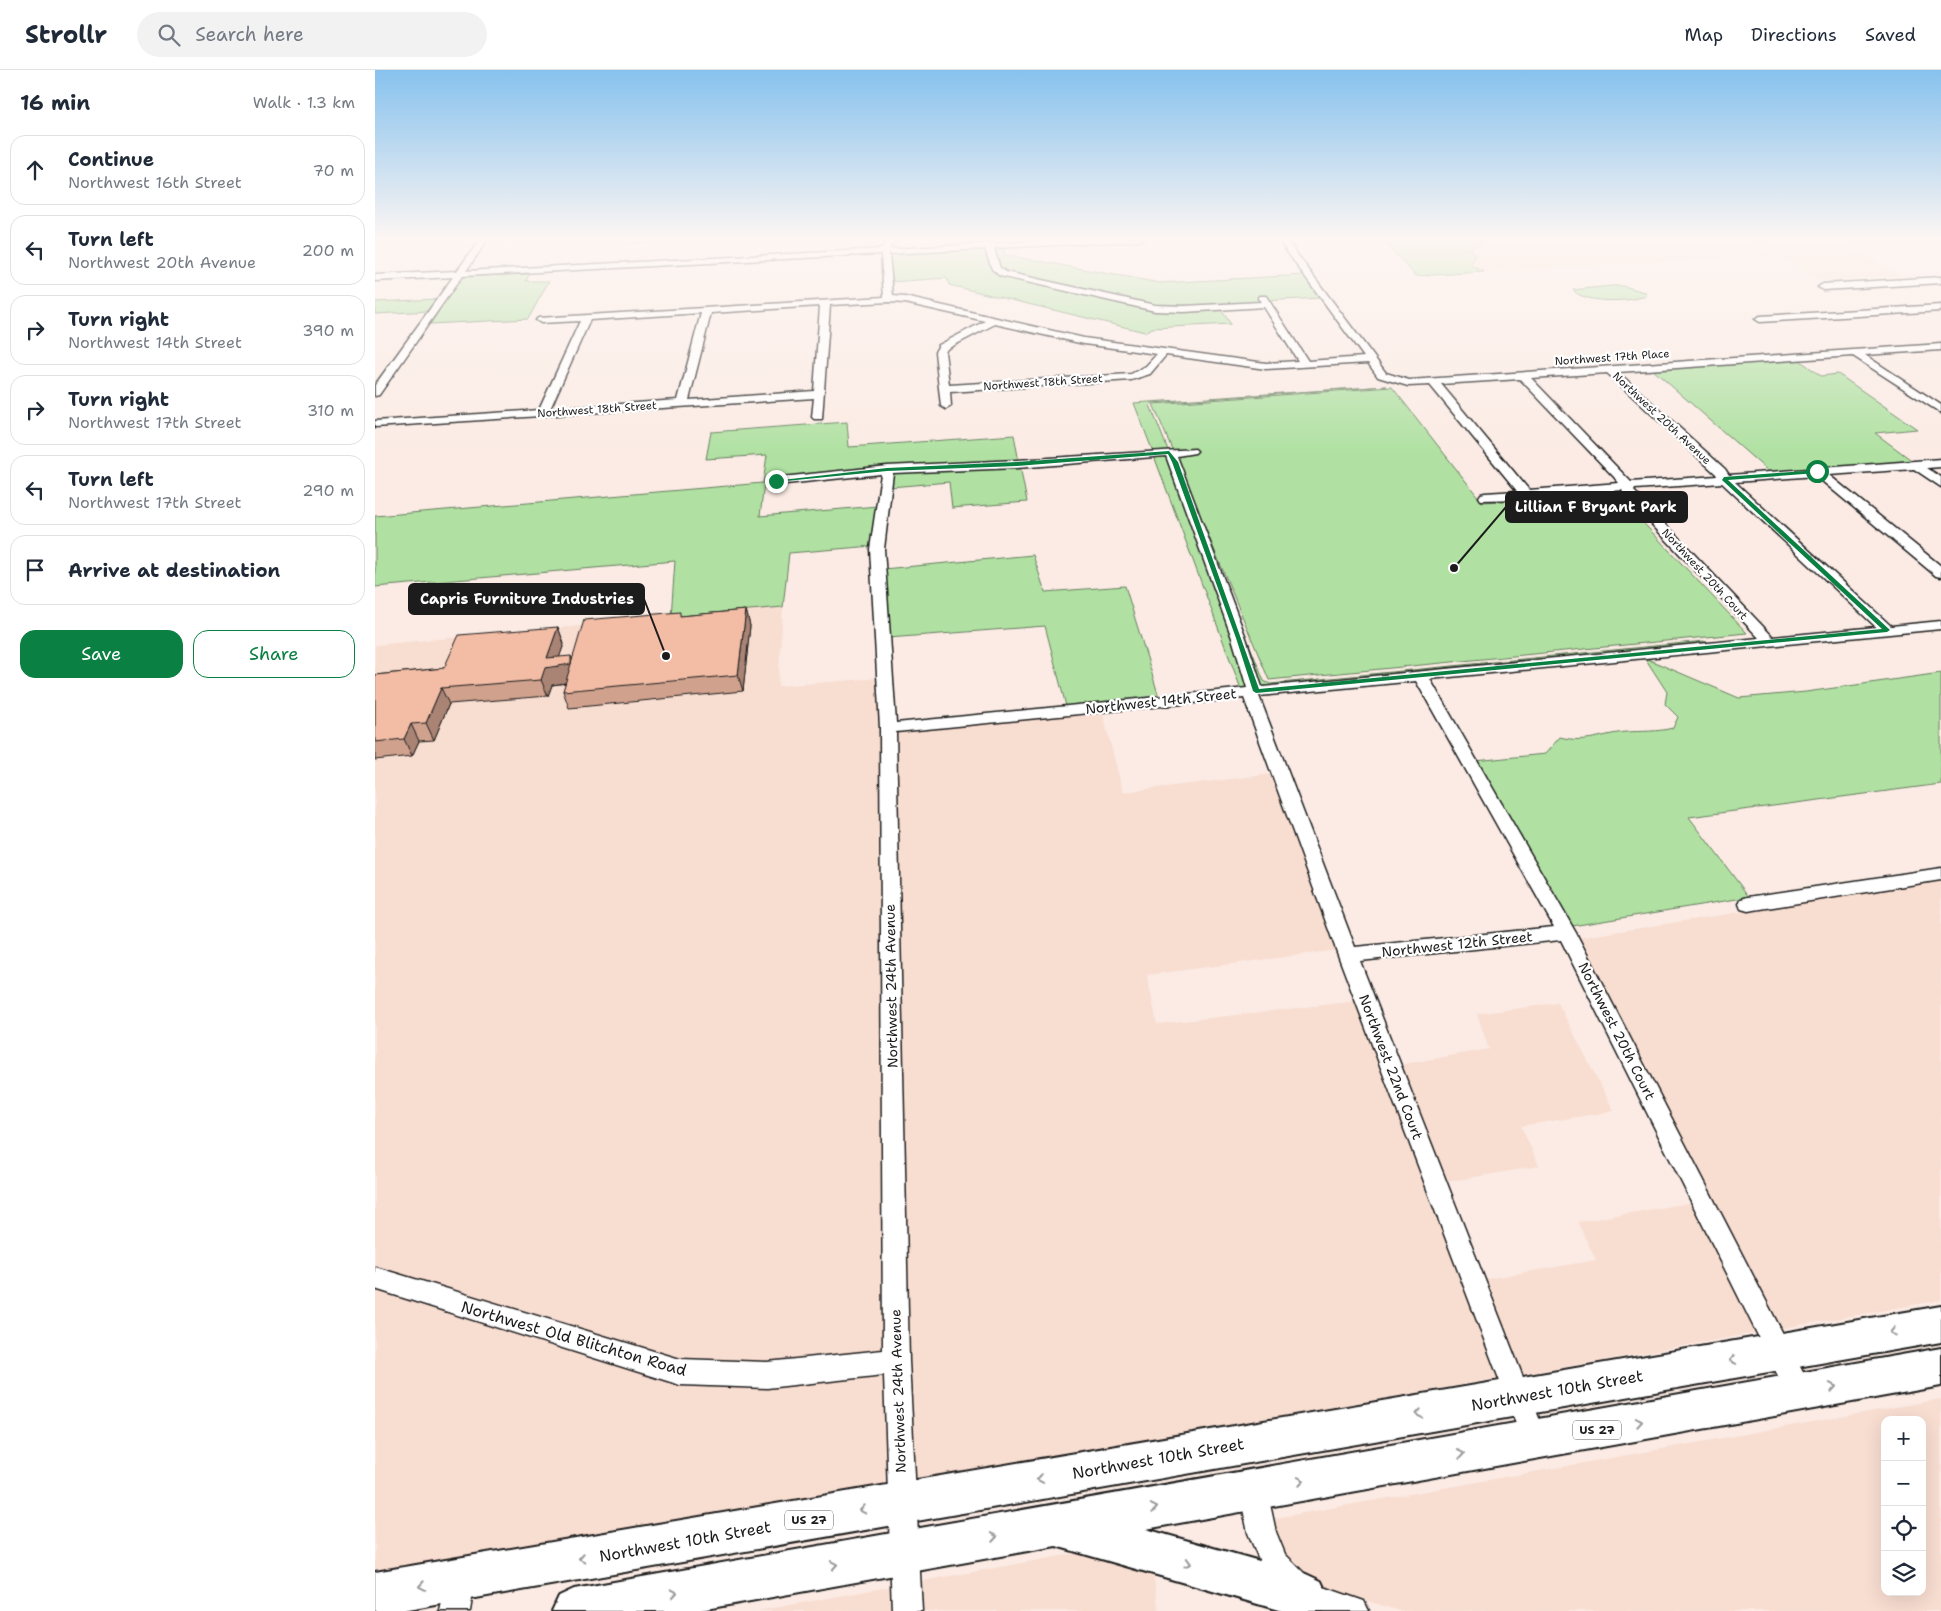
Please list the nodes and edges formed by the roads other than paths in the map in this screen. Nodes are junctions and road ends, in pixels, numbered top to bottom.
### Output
1 (434, 310) edge
2 (707, 310) joint
3 (825, 310) edge
4 (947, 310) edge
5 (1271, 310) edge
6 (1334, 310) edge
7 (1910, 310) edge
8 (586, 318) junction
9 (1760, 319) dead end
10 (541, 320) dead end
11 (993, 321) junction
12 (1940, 347) edge
13 (1163, 352) junction
14 (1855, 353) junction
15 (1371, 360) junction
16 (1306, 365) junction
17 (1610, 370) junction
18 (1522, 376) junction
19 (1433, 381) junction
20 (943, 389) junction
21 (375, 393) edge
22 (819, 394) junction
23 (683, 403) junction
24 (946, 406) dead end
25 (1941, 410) edge
26 (543, 412) junction
27 (818, 417) dead end
28 (375, 424) edge
29 (1191, 451) dead end
30 (1169, 453) junction
31 (1941, 463) edge
32 (1915, 464) junction
33 (887, 470) junction
34 (1817, 471) junction
35 (1724, 478) junction
36 (776, 481) dead end
37 (1941, 483) edge
38 (1629, 488) junction
39 (1527, 495) junction
40 (1485, 497) dead end
41 (1941, 572) edge
42 (1941, 625) edge
43 (1887, 630) junction
44 (1769, 641) junction
45 (1420, 675) junction
46 (1253, 691) junction
47 (888, 728) junction
48 (1941, 874) edge
49 (1748, 904) dead end
50 (1567, 933) junction
51 (1348, 955) junction
52 (375, 1278) edge
53 (1941, 1324) edge
54 (1781, 1352) junction
55 (896, 1361) junction
56 (1941, 1367) edge
57 (1801, 1393) junction
58 (1519, 1397) junction
59 (1535, 1441) junction
60 (1253, 1490) junction
61 (901, 1504) junction
62 (1057, 1526) junction
63 (904, 1553) junction
64 (375, 1594) edge
65 (458, 1595) edge
66 (1305, 1596) junction
67 (574, 1611) edge
68 (907, 1611) edge
69 (1354, 1611) edge

1 - 21 street
2 - 8 street
2 - 23 street
3 - 22 street
4 - 11 street
5 - 16 street
6 - 15 street, Northwest 17th Place
7 - 9 street
8 - 10 street
8 - 26 street
11 - 13 street
11 - 20 street
12 - 14 street, Northwest 17th Place
13 - 16 street
13 - 20 street, Northwest 18th Street
14 - 17 street, Northwest 17th Place
14 - 25 street
15 - 16 street
15 - 19 street, Northwest 17th Place
17 - 18 street, Northwest 17th Place
17 - 35 street, Northwest 20th Avenue
18 - 19 street, Northwest 17th Place
18 - 38 street, Northwest 20th Court
19 - 39 street
20 - 24 street
22 - 23 street, Northwest 18th Street
22 - 27 street
23 - 26 street, Northwest 18th Street
26 - 28 street, Northwest 18th Street
29 - 30 street
30 - 33 street
30 - 46 street, Northwest 22nd Court
31 - 32 street
32 - 34 street
32 - 37 street
33 - 36 street
33 - 47 street, Northwest 24th Avenue
34 - 35 street
34 - 41 street
35 - 38 street
35 - 43 street, Northwest 20th Avenue
38 - 39 street
38 - 44 street, Northwest 20th Court
39 - 40 street
42 - 43 street, Northwest 14th Street
43 - 44 street, Northwest 14th Street
44 - 45 street, Northwest 14th Street
45 - 46 street, Northwest 14th Street
45 - 50 street, Northwest 20th Court
46 - 47 street, Northwest 14th Street
46 - 51 street, Northwest 22nd Court
47 - 55 street, Northwest 24th Avenue
48 - 49 street
50 - 51 street, Northwest 12th Street
50 - 54 street, Northwest 20th Court
51 - 58 street, Northwest 22nd Court
52 - 55 street, Northwest Old Blitchton Road
53 -> 54 highway, Northwest 10th Street / US 27
54 - 57 street, Northwest 20th Court
54 -> 58 highway, Northwest 10th Street / US 27
55 - 61 street, Northwest 24th Avenue
57 -> 56 highway, US 27
59 -> 57 highway, US 27
58 - 59 street, Northwest 22nd Court
58 -> 61 highway, Northwest 10th Street / US 27
60 -> 59 highway, US 27
62 -> 60 highway, US 27
60 - 66 street
61 - 63 street, Northwest 24th Avenue
61 -> 65 highway, Northwest 10th Street / US 27
63 -> 62 highway, US 27
62 -> 66 highway
67 -> 63 highway, US 27
63 - 68 street, Northwest 24th Avenue
65 -> 64 highway, Northwest 10th Street / US 27
66 - 69 street

